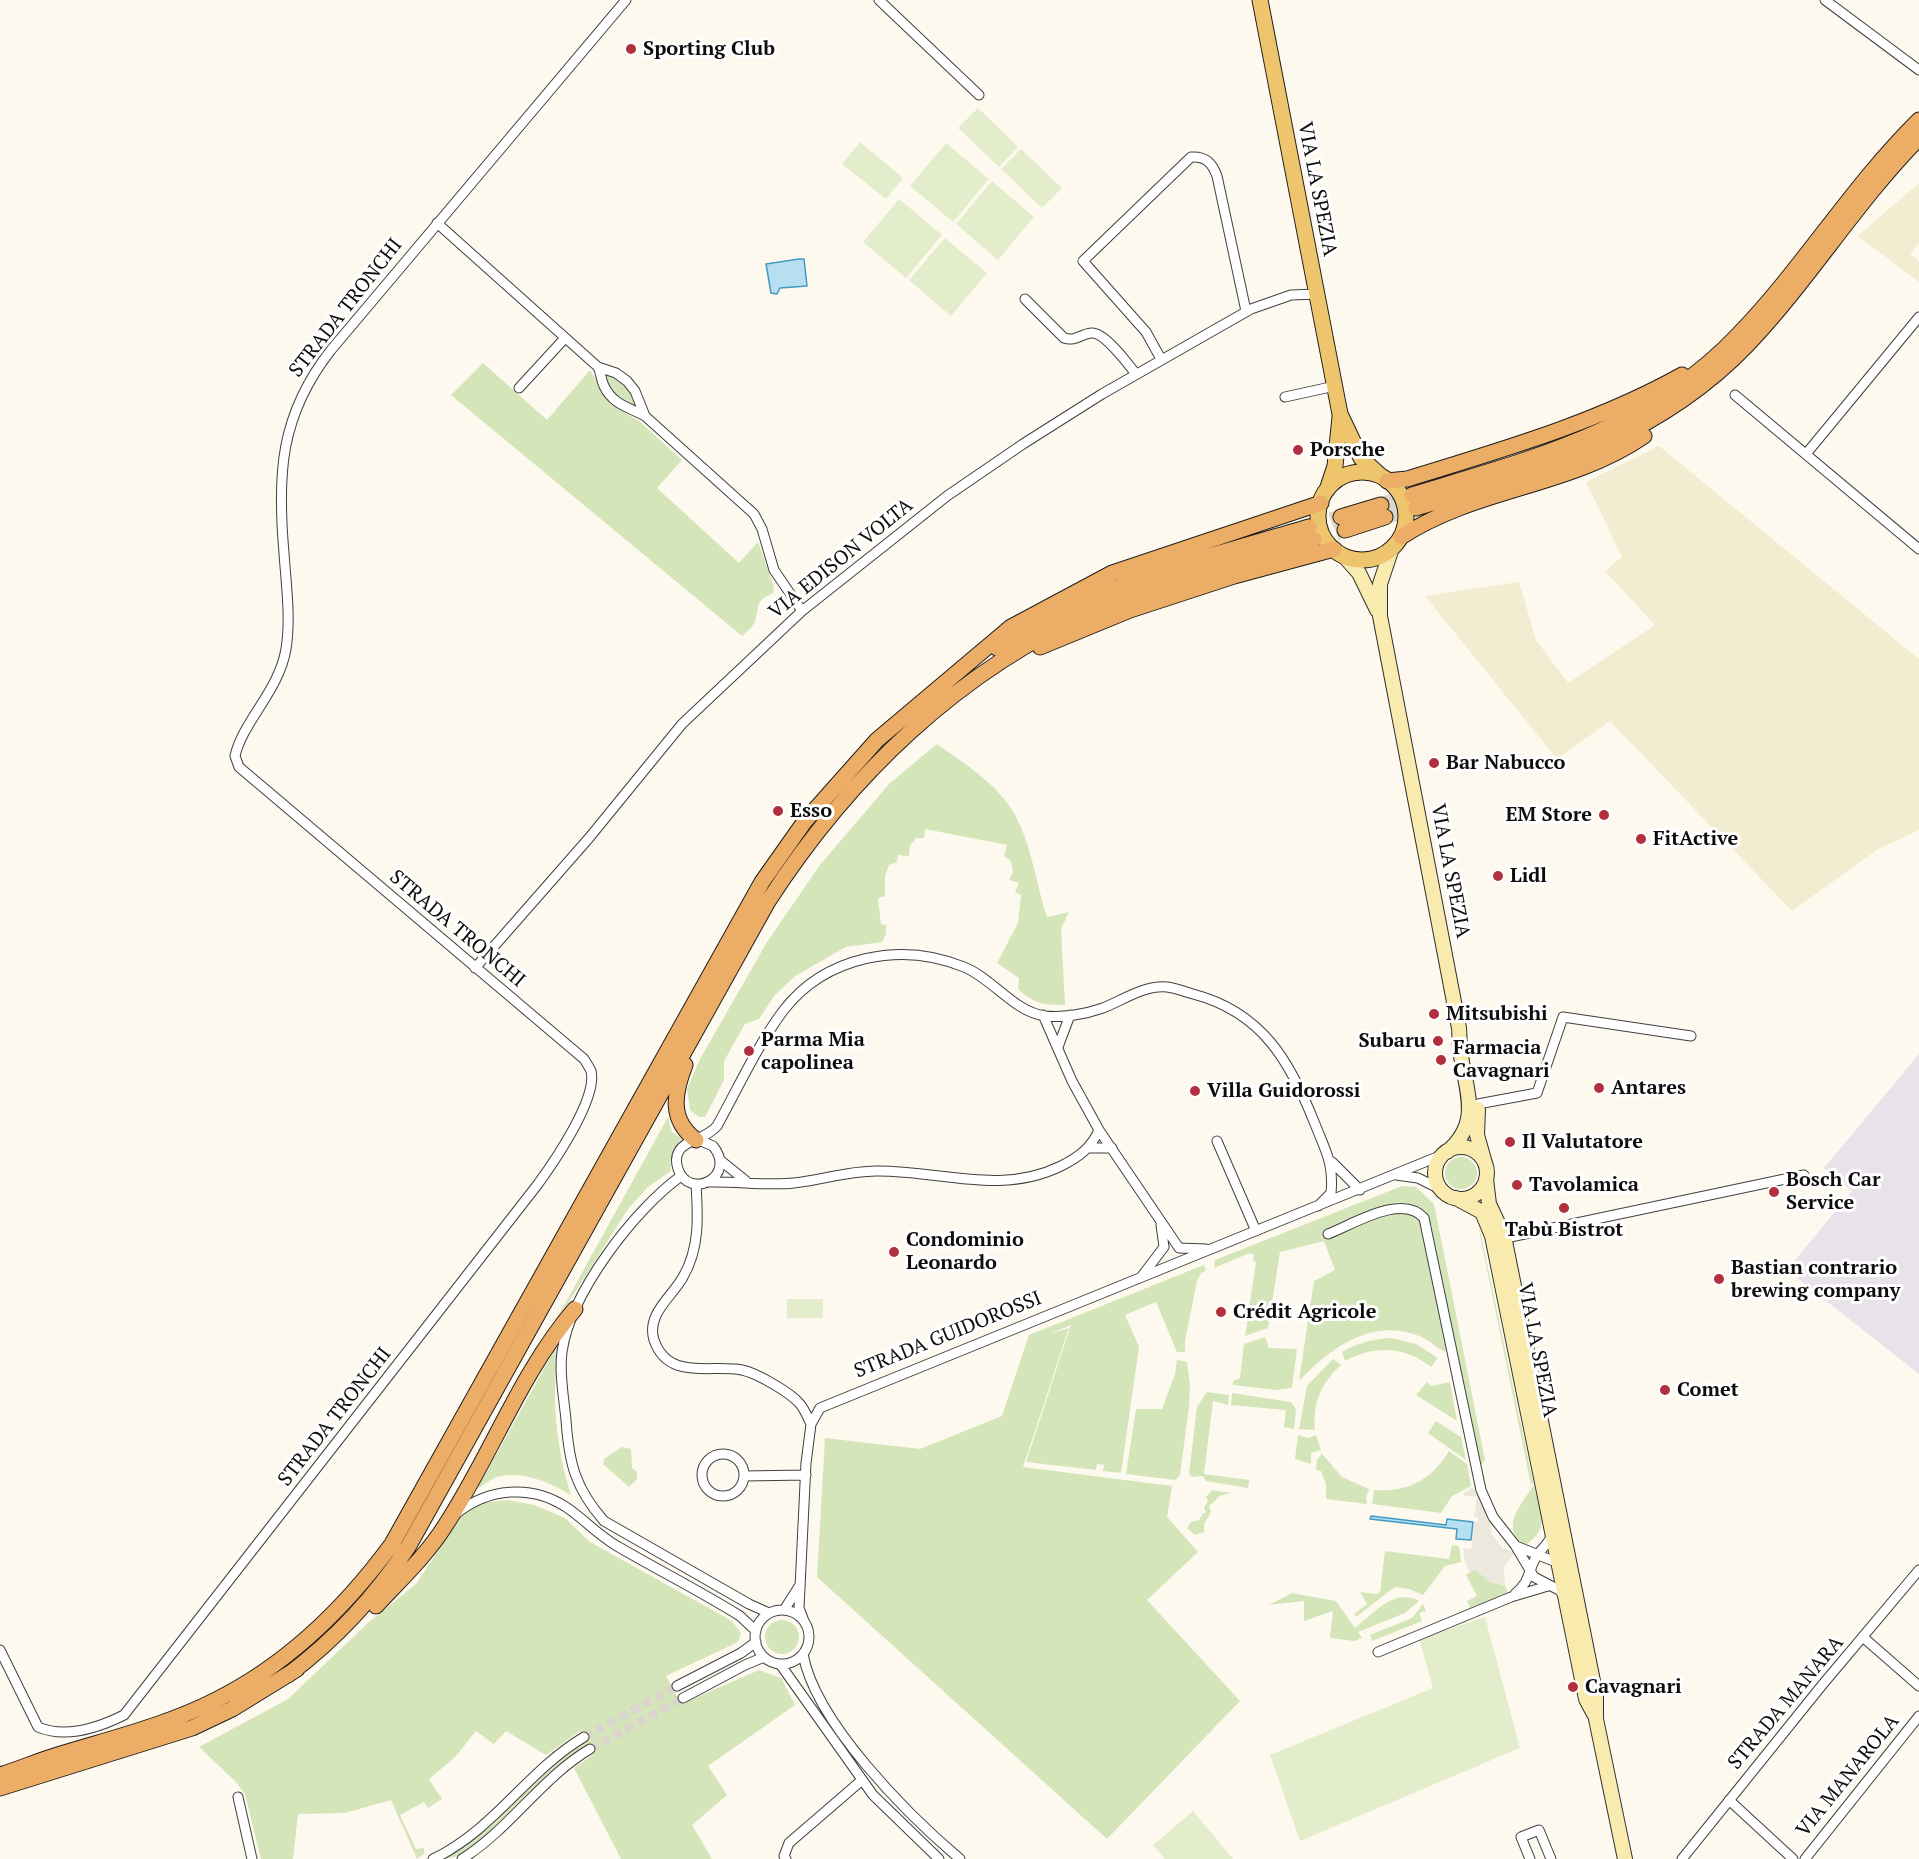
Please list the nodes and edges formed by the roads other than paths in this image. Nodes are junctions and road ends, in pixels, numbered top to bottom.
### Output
1 (626, 0) edge
2 (879, 0) edge
3 (1260, 0) edge
4 (1826, 0) edge
5 (1919, 70) edge
6 (979, 95) dead end
7 (1919, 120) edge
8 (1919, 138) edge
9 (437, 223) junction
10 (1317, 294) junction
11 (1025, 299) dead end
12 (1246, 311) junction
13 (1919, 317) edge
14 (565, 338) junction
15 (1743, 340) junction
16 (1161, 359) junction
17 (598, 368) junction
18 (1137, 374) junction
19 (1335, 386) junction
20 (519, 388) dead end
21 (1735, 394) dead end
22 (1285, 397) dead end
23 (1340, 414) junction
24 (645, 416) junction
25 (1806, 454) junction
26 (1384, 478) junction
27 (1323, 497) junction
28 (1414, 502) tunnel mouth
29 (1383, 511) tunnel mouth
30 (1343, 523) tunnel mouth
31 (1397, 543) junction
32 (1919, 549) edge
33 (1339, 553) junction
34 (802, 610) junction
35 (1380, 615) junction
36 (993, 667) junction
37 (949, 679) junction
38 (735, 961) junction
39 (475, 968) junction
40 (1070, 1015) junction
41 (1043, 1016) junction
42 (1459, 1028) junction
43 (1692, 1036) dead end
44 (1058, 1047) junction
45 (1478, 1104) junction
46 (717, 1126) junction
47 (1099, 1130) junction
48 (697, 1140) junction
49 (1217, 1142) dead end
50 (715, 1148) junction
51 (1112, 1148) junction
52 (1090, 1149) junction
53 (1444, 1154) junction
54 (720, 1160) junction
55 (1331, 1162) junction
56 (1484, 1162) junction
57 (1396, 1175) junction
58 (1804, 1175) dead end
59 (681, 1176) junction
60 (1486, 1179) junction
61 (707, 1182) junction
62 (696, 1184) junction
63 (753, 1185) junction
64 (1360, 1190) junction
65 (1442, 1190) junction
66 (1456, 1198) junction
67 (1318, 1206) junction
68 (1161, 1224) junction
69 (1256, 1231) junction
70 (1328, 1234) dead end
71 (1499, 1240) junction
72 (1212, 1249) junction
73 (1140, 1278) junction
74 (575, 1309) junction
75 (1524, 1352) junction
76 (811, 1424) junction
77 (806, 1475) junction
78 (744, 1476) junction
79 (1556, 1523) junction
80 (446, 1525) junction
81 (1520, 1549) junction
82 (1550, 1567) junction
83 (1919, 1570) edge
84 (1533, 1571) junction
85 (801, 1583) junction
86 (1511, 1597) junction
87 (1572, 1601) junction
88 (784, 1610) junction
89 (769, 1613) junction
90 (804, 1621) junction
91 (756, 1631) junction
92 (1864, 1638) junction
93 (756, 1642) junction
94 (0, 1650) edge
95 (1378, 1652) dead end
96 (803, 1654) junction
97 (764, 1658) junction
98 (780, 1664) junction
99 (288, 1675) junction
100 (677, 1686) tunnel mouth
101 (1919, 1686) edge
102 (683, 1698) tunnel mouth
103 (1919, 1716) edge
104 (584, 1737) tunnel mouth
105 (590, 1749) tunnel mouth
106 (60, 1754) junction
107 (0, 1766) edge
108 (0, 1775) edge
109 (46, 1775) junction
110 (862, 1780) junction
111 (0, 1788) edge
112 (238, 1797) dead end
113 (0, 1798) edge
114 (1729, 1800) junction
115 (936, 1858) edge
116 (252, 1859) edge
117 (433, 1859) edge
118 (462, 1859) edge
119 (786, 1859) edge
120 (960, 1859) edge
121 (1530, 1859) edge
122 (1551, 1859) edge
123 (1625, 1859) edge
124 (1682, 1859) edge
125 (1793, 1859) edge
126 (1805, 1859) edge

1 - 9 street, STRADA TRONCHI
2 - 6 street
3 - 10 main road, VIA LA SPEZIA
4 - 5 street
7 - 15 highway
8 - 15 highway
9 - 14 street
9 - 39 street, STRADA TRONCHI
10 - 12 street, VIA EDISON VOLTA
10 - 19 main road, VIA LA SPEZIA
11 - 18 street
12 - 16 street, VIA EDISON VOLTA
12 - 16 street
13 - 25 street
14 - 17 street
14 - 20 street
15 - 26 highway
15 - 28 highway
15 - 31 highway
16 - 18 street, VIA EDISON VOLTA
17 - 24 street
17 - 24 street
18 - 34 street, VIA EDISON VOLTA
19 - 22 street
19 - 23 main road, VIA LA SPEZIA
21 - 25 street
23 - 26 main road, VIA LA SPEZIA
23 - 27 main road, VIA LA SPEZIA
24 - 34 street
25 - 32 street
26 - 27 main road
26 - 31 main road, VIA LA SPEZIA
27 - 33 main road, VIA LA SPEZIA
27 - 37 highway
29 - 30 highway
31 - 33 main road
31 - 35 main road, VIA LA SPEZIA
33 - 35 main road, VIA LA SPEZIA
33 - 36 highway
34 - 39 street, VIA EDISON VOLTA
35 - 42 main road, VIA LA SPEZIA
36 - 37 highway
36 - 38 highway
37 - 106 highway
38 - 48 highway
38 - 99 highway
39 - 94 street, STRADA TRONCHI
40 - 41 street
40 - 44 street
40 - 55 street
41 - 44 street
41 - 46 street
42 - 45 main road, VIA LA SPEZIA
42 - 53 main road, VIA LA SPEZIA
43 - 45 street
44 - 47 street
45 - 56 main road, VIA LA SPEZIA
46 - 48 street
46 - 50 street
47 - 51 street
47 - 52 street
48 - 50 street
48 - 59 street
49 - 69 street
50 - 54 street
51 - 52 street
51 - 68 street
52 - 63 street
53 - 56 main road
53 - 57 street, STRADA GUIDOROSSI
53 - 65 main road, VIA LA SPEZIA
54 - 61 street
54 - 63 street
55 - 64 street
55 - 67 street
56 - 60 main road, VIA LA SPEZIA
57 - 64 street, STRADA GUIDOROSSI
57 - 65 street
58 - 71 street
59 - 62 street
59 - 74 street
60 - 66 main road
60 - 71 main road, VIA LA SPEZIA
61 - 62 street
61 - 63 street
62 - 76 street
64 - 67 street, STRADA GUIDOROSSI
65 - 66 main road, VIA LA SPEZIA
66 - 71 main road, VIA LA SPEZIA
67 - 69 street, STRADA GUIDOROSSI
68 - 72 street
68 - 73 street
69 - 72 street, STRADA GUIDOROSSI
70 - 81 street
71 - 75 main road, VIA LA SPEZIA
72 - 73 street, STRADA GUIDOROSSI
73 - 76 street, STRADA GUIDOROSSI
74 - 80 highway
74 - 89 street
75 - 79 main road, VIA LA SPEZIA
75 - 79 main road, VIA LA SPEZIA
76 - 77 street
77 - 78 street
77 - 85 street
78 - 78 street
79 - 82 main road, VIA LA SPEZIA
79 - 82 street
79 - 87 main road, VIA LA SPEZIA
80 - 91 street
80 - 99 highway
81 - 82 street
81 - 84 street
82 - 84 street
82 - 84 street
82 - 86 street
82 - 87 main road, VIA LA SPEZIA
82 - 87 street
83 - 92 street, STRADA MANARA
84 - 86 street
85 - 88 street
85 - 90 street
86 - 95 street
87 - 123 main road, VIA LA SPEZIA
88 - 89 street
88 - 90 street
89 - 91 street
90 - 96 street
91 - 93 street
92 - 101 street
92 - 114 street, STRADA MANARA
93 - 97 street
93 - 100 street
96 - 98 street
96 - 120 street
97 - 98 street
97 - 102 street
98 - 110 street
99 - 109 highway
103 - 126 street, VIA MANAROLA
104 - 117 street
105 - 118 street
106 - 107 highway
106 - 108 highway
109 - 111 highway
109 - 113 highway
110 - 115 street
110 - 119 street
112 - 116 street
114 - 124 street, STRADA MANARA
114 - 125 street
121 - 122 street

